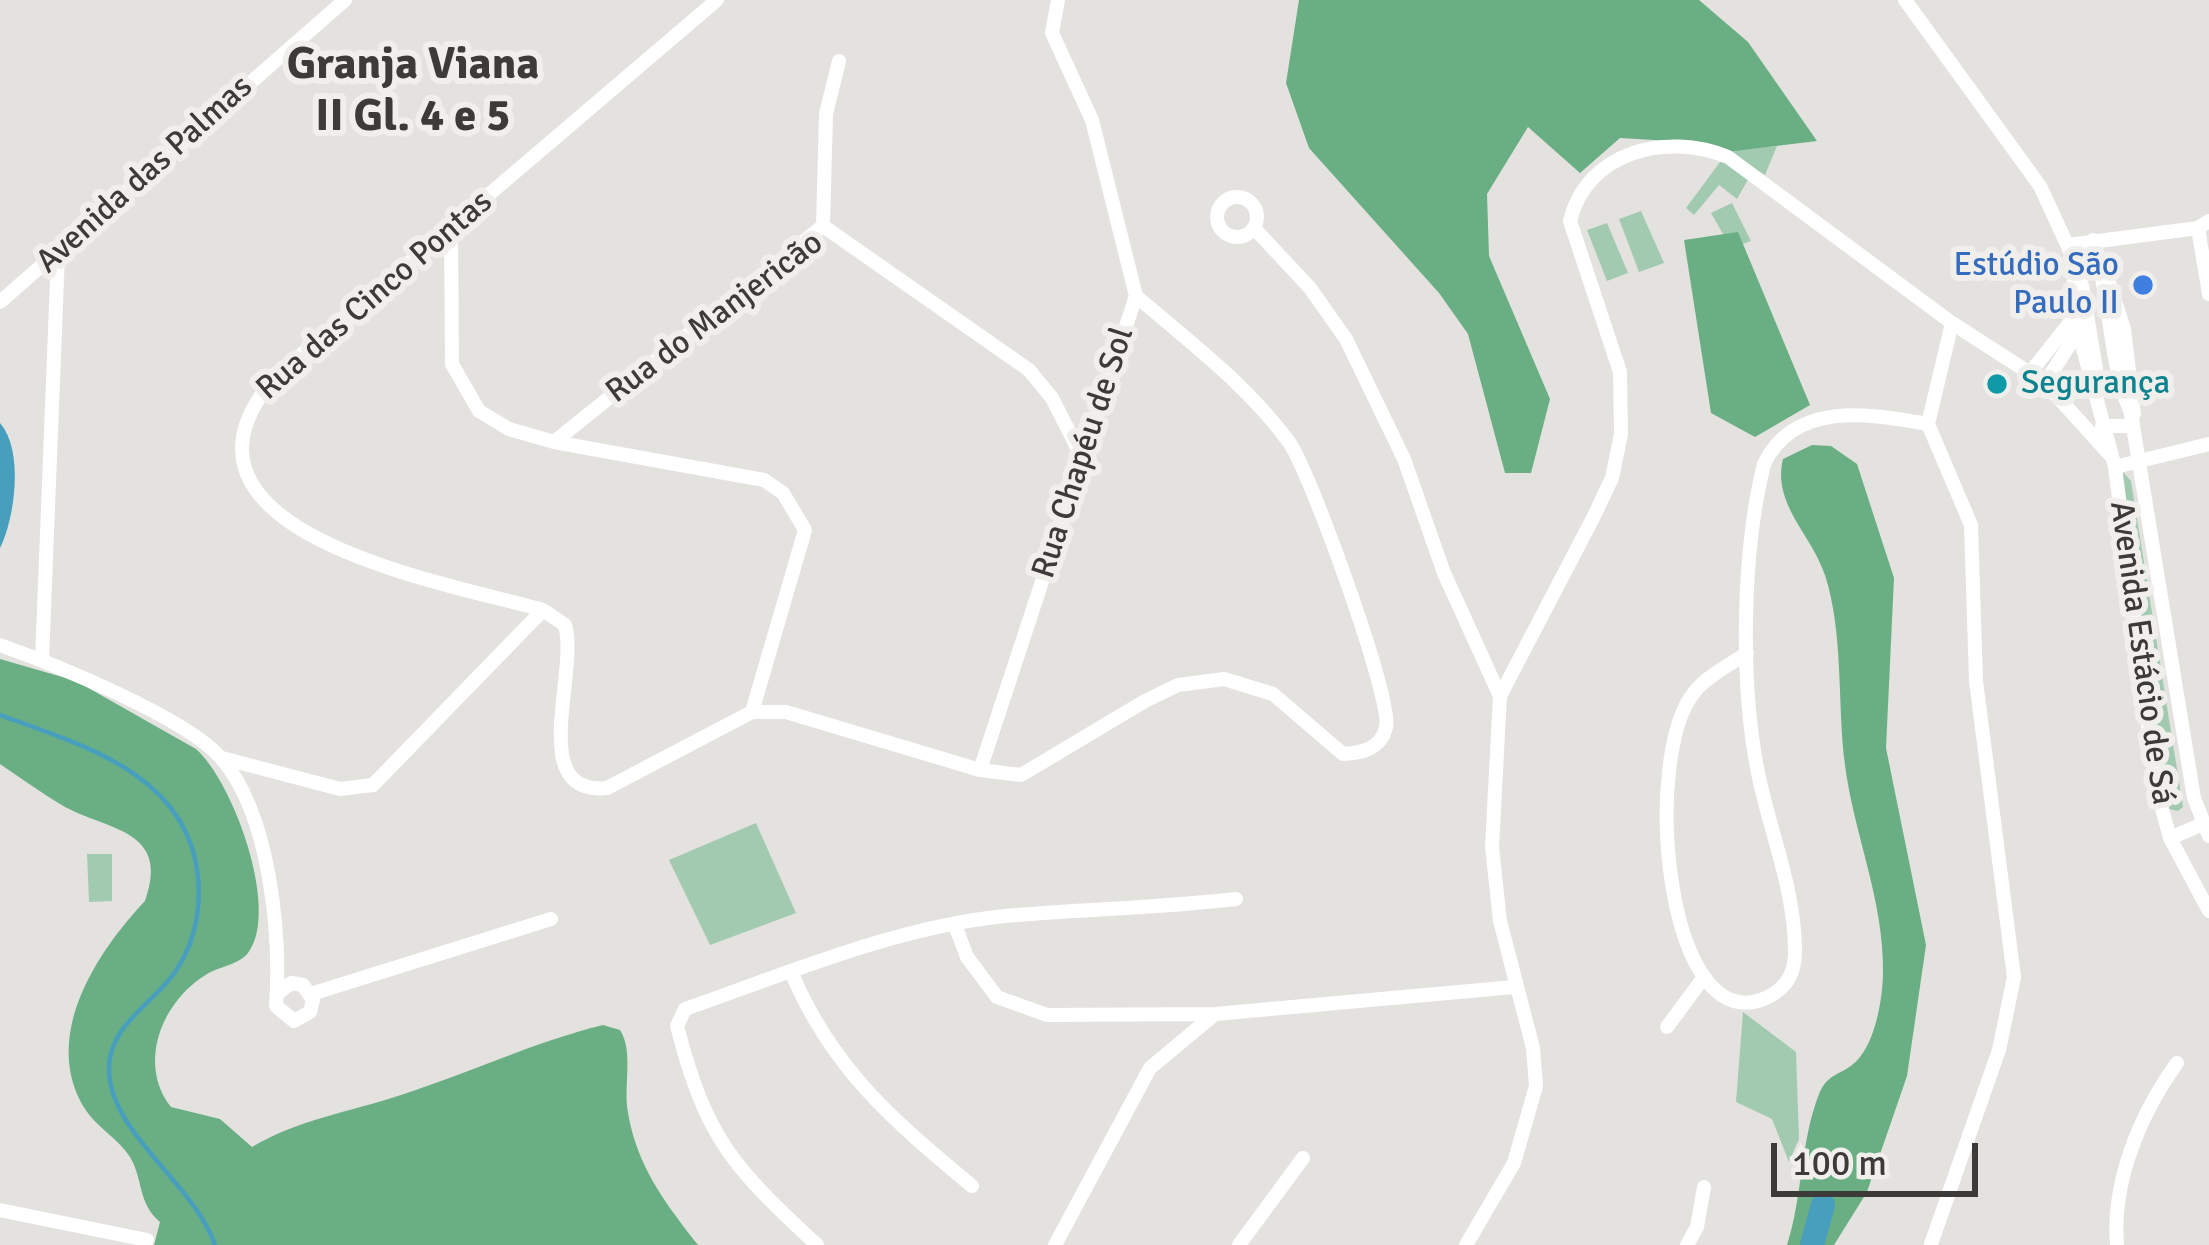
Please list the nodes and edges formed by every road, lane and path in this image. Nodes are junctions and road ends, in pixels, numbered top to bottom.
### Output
1 (346, 0) edge
2 (717, 0) edge
3 (1058, 0) edge
4 (1905, 0) edge
5 (839, 61) dead end
6 (2204, 224) edge
7 (823, 226) junction
8 (1254, 228) dead end
9 (451, 230) junction
10 (2093, 240) junction
11 (58, 254) junction
12 (2070, 254) junction
13 (2209, 294) edge
14 (1136, 296) junction
15 (0, 302) edge
16 (2071, 321) junction
17 (1952, 322) junction
18 (2074, 338) junction
19 (2030, 373) junction
20 (2044, 383) junction
21 (2101, 422) junction
22 (2133, 423) junction
23 (1928, 424) junction
24 (554, 442) junction
25 (2209, 444) edge
26 (1082, 457) junction
27 (2113, 462) junction
28 (2138, 463) junction
29 (542, 610) junction
30 (0, 645) edge
31 (1747, 652) junction
32 (42, 660) junction
33 (1500, 696) junction
34 (752, 712) junction
35 (222, 758) junction
36 (980, 770) junction
37 (2206, 830) edge
38 (2170, 838) junction
39 (1236, 899) dead end
40 (2209, 910) edge
41 (551, 919) dead end
42 (955, 925) junction
43 (792, 974) junction
44 (1704, 976) junction
45 (1514, 987) junction
46 (277, 994) junction
47 (311, 994) junction
48 (1216, 1014) junction
49 (1667, 1027) dead end
50 (2177, 1063) dead end
51 (1303, 1158) dead end
52 (972, 1186) dead end
53 (1704, 1187) dead end
54 (0, 1210) edge
55 (147, 1240) dead end
56 (1931, 1244) edge
57 (818, 1245) edge
58 (1055, 1245) edge
59 (1239, 1245) edge
60 (1466, 1245) edge
61 (1687, 1245) edge
62 (2117, 1245) edge

1 - 11 street, Avenida das Palmas
2 - 9 street, Rua das Cinco Pontas
3 - 14 street, Rua Chapéu de Sol
4 - 12 street, Avenida Estácio de Sá
5 - 7 street
6 - 10 street
6 - 13 street
7 - 24 street, Rua do Manjericão
7 - 26 street, Rua do Manjericão
8 - 33 street
9 - 24 street
9 - 29 street, Rua das Cinco Pontas
10 - 12 street
10 - 22 street, Avenida Estácio de Sá
11 - 15 street, Avenida das Palmas
11 - 32 street
12 - 16 street, Avenida Estácio de Sá
12 - 21 street, Avenida Estácio de Sá
14 - 26 street, Rua Chapéu de Sol
14 - 36 street
16 - 18 street, Avenida Estácio de Sá
16 - 19 street
17 - 19 street
17 - 23 street
17 - 33 street
18 - 20 street
18 - 21 street, Avenida Estácio de Sá
19 - 20 street
20 - 27 street
21 - 22 street
21 - 27 street, Avenida Estácio de Sá
22 - 28 street, Avenida Estácio de Sá
23 - 31 street
23 - 56 street
24 - 34 street
25 - 28 street
26 - 36 street, Rua Chapéu de Sol
27 - 28 street, Avenida Estácio de Sá
27 - 38 street, Avenida Estácio de Sá
28 - 37 street, Avenida Estácio de Sá
29 - 34 street
29 - 35 street
30 - 32 street
31 - 44 street
31 - 44 street
32 - 35 street
33 - 45 street
34 - 36 street
35 - 46 street
37 - 38 street, Avenida Estácio de Sá
38 - 40 street, Avenida Estácio de Sá
39 - 42 street
41 - 47 street
42 - 43 street
42 - 48 street
43 - 52 street
43 - 57 street
44 - 49 street
45 - 48 street
45 - 60 street
46 - 47 street
46 - 47 street
48 - 58 street
50 - 62 street
51 - 59 street
53 - 61 street
54 - 55 street

